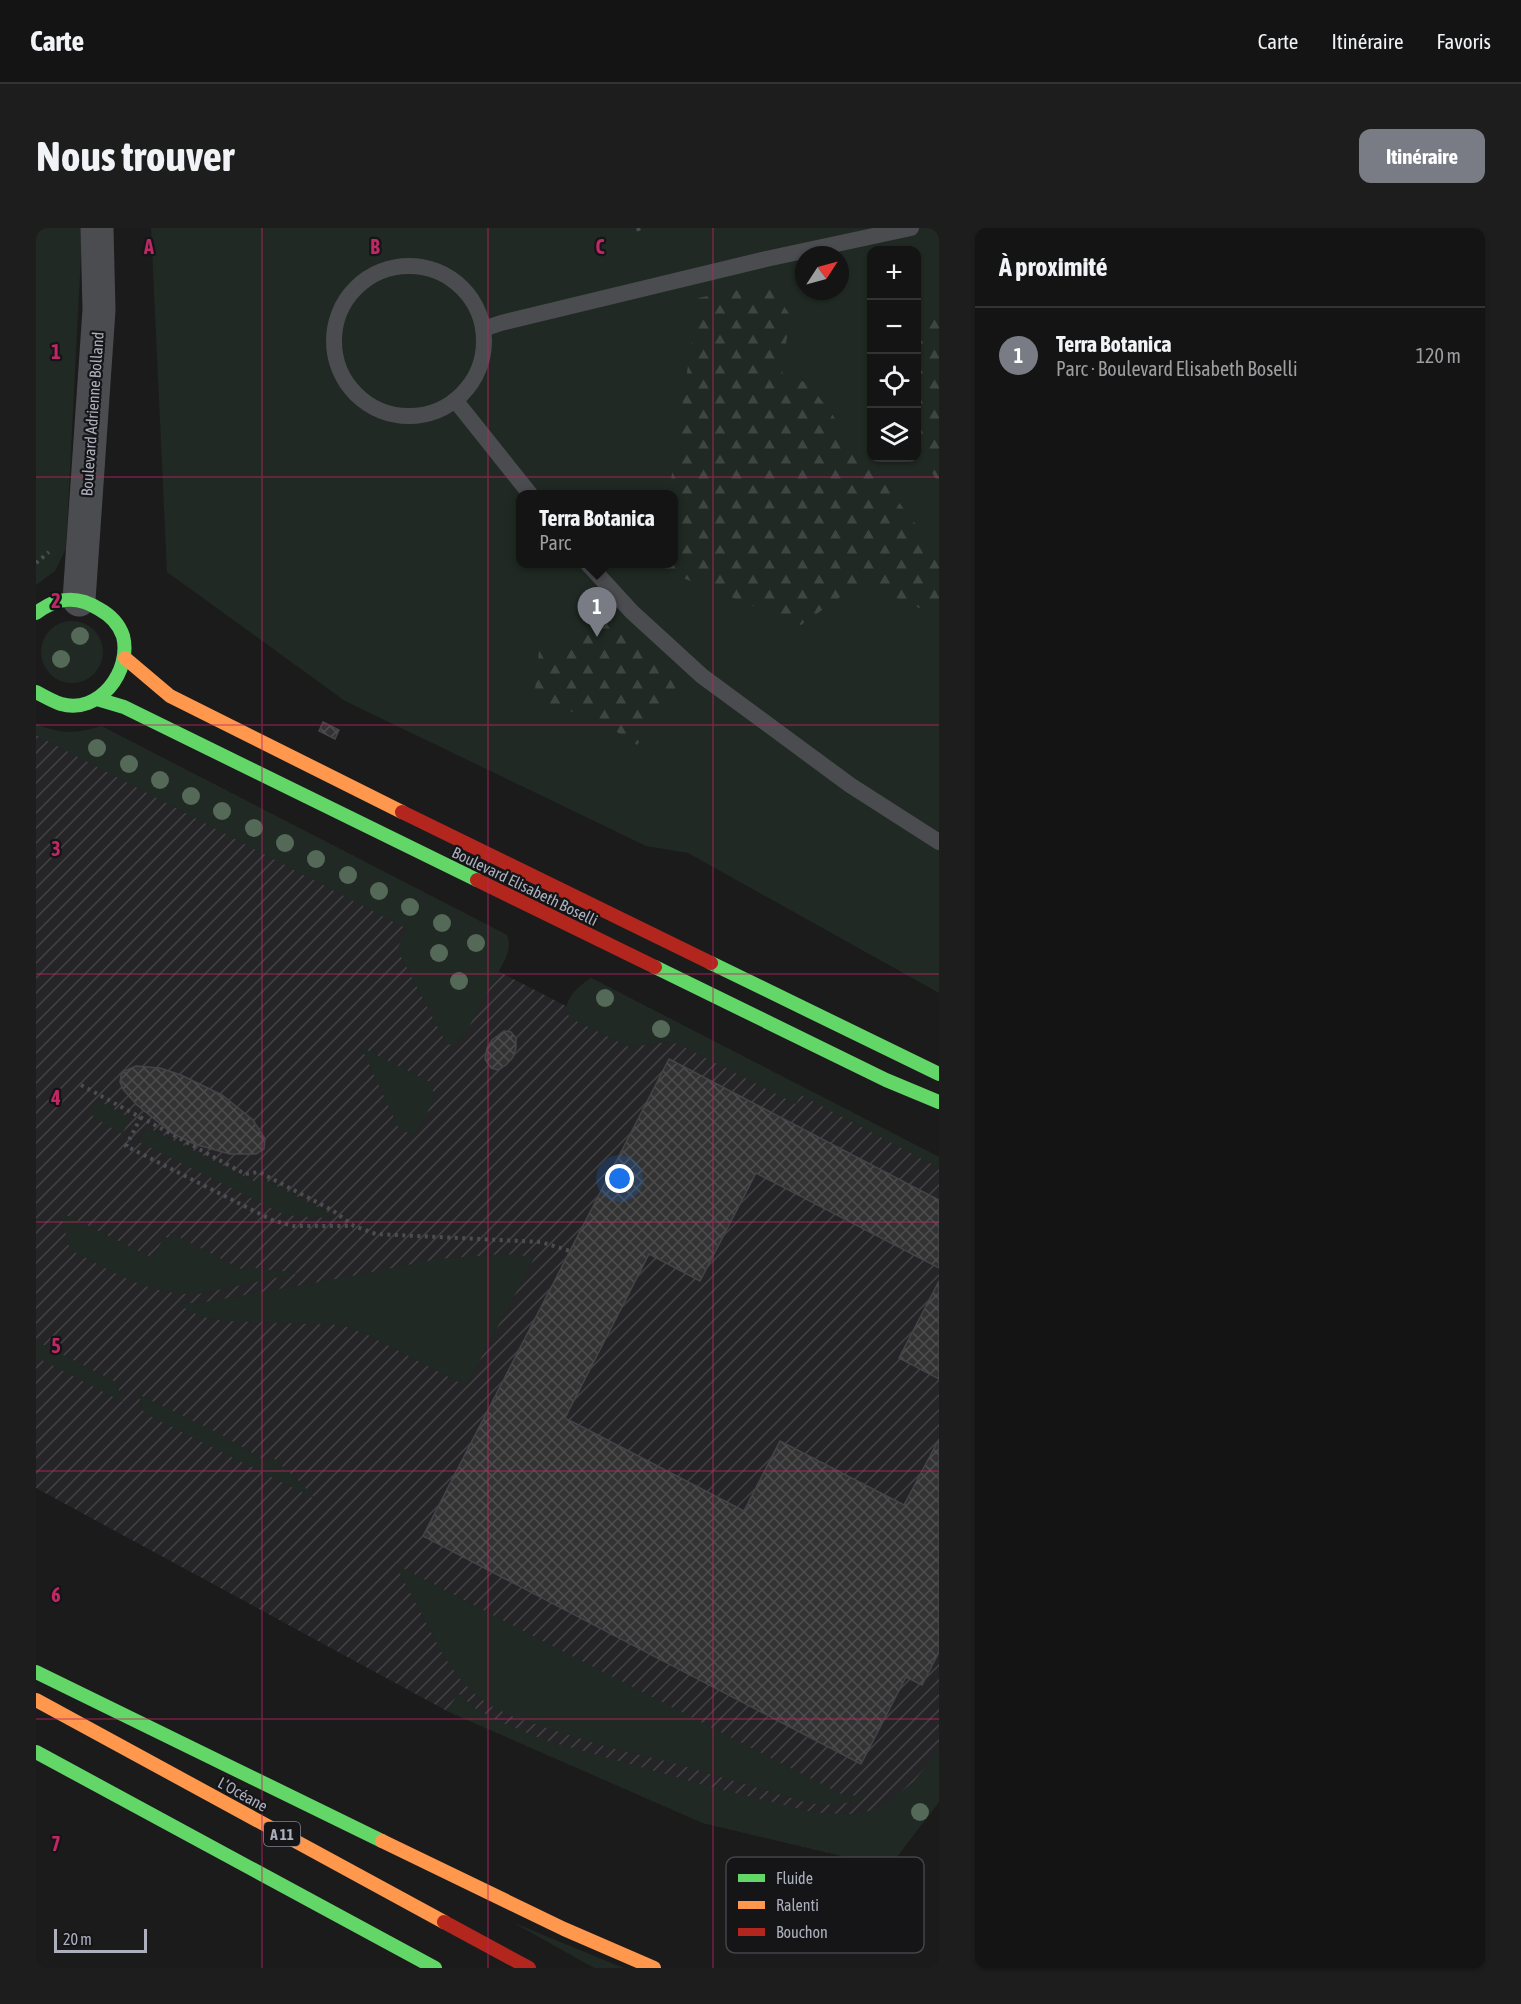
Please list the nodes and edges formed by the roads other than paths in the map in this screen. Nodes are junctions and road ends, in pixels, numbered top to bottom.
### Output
1 (97, 228) edge
2 (911, 228) edge
3 (483, 329) junction
4 (455, 400) junction
5 (526, 490) edge
6 (592, 568) edge
7 (79, 600) junction
8 (38, 610) edge
9 (125, 658) junction
10 (36, 693) edge
11 (97, 699) junction
12 (939, 842) edge
13 (939, 1074) edge
14 (939, 1102) edge
15 (36, 1672) edge
16 (36, 1700) edge
17 (36, 1752) edge
18 (435, 1968) edge
19 (529, 1968) edge
20 (654, 1968) edge

1 - 7 street, Boulevard Adrienne Bolland
2 - 3 lane
3 - 4 lane
3 - 4 lane
4 - 5 lane
6 - 12 lane
7 - 8 main road
7 - 9 main road
9 - 11 main road
9 - 13 main road
10 - 11 main road
11 - 14 main road, Boulevard Elisabeth Boselli
15 - 20 main road
16 - 19 main road, L’Océane / A 11
17 - 18 main road

